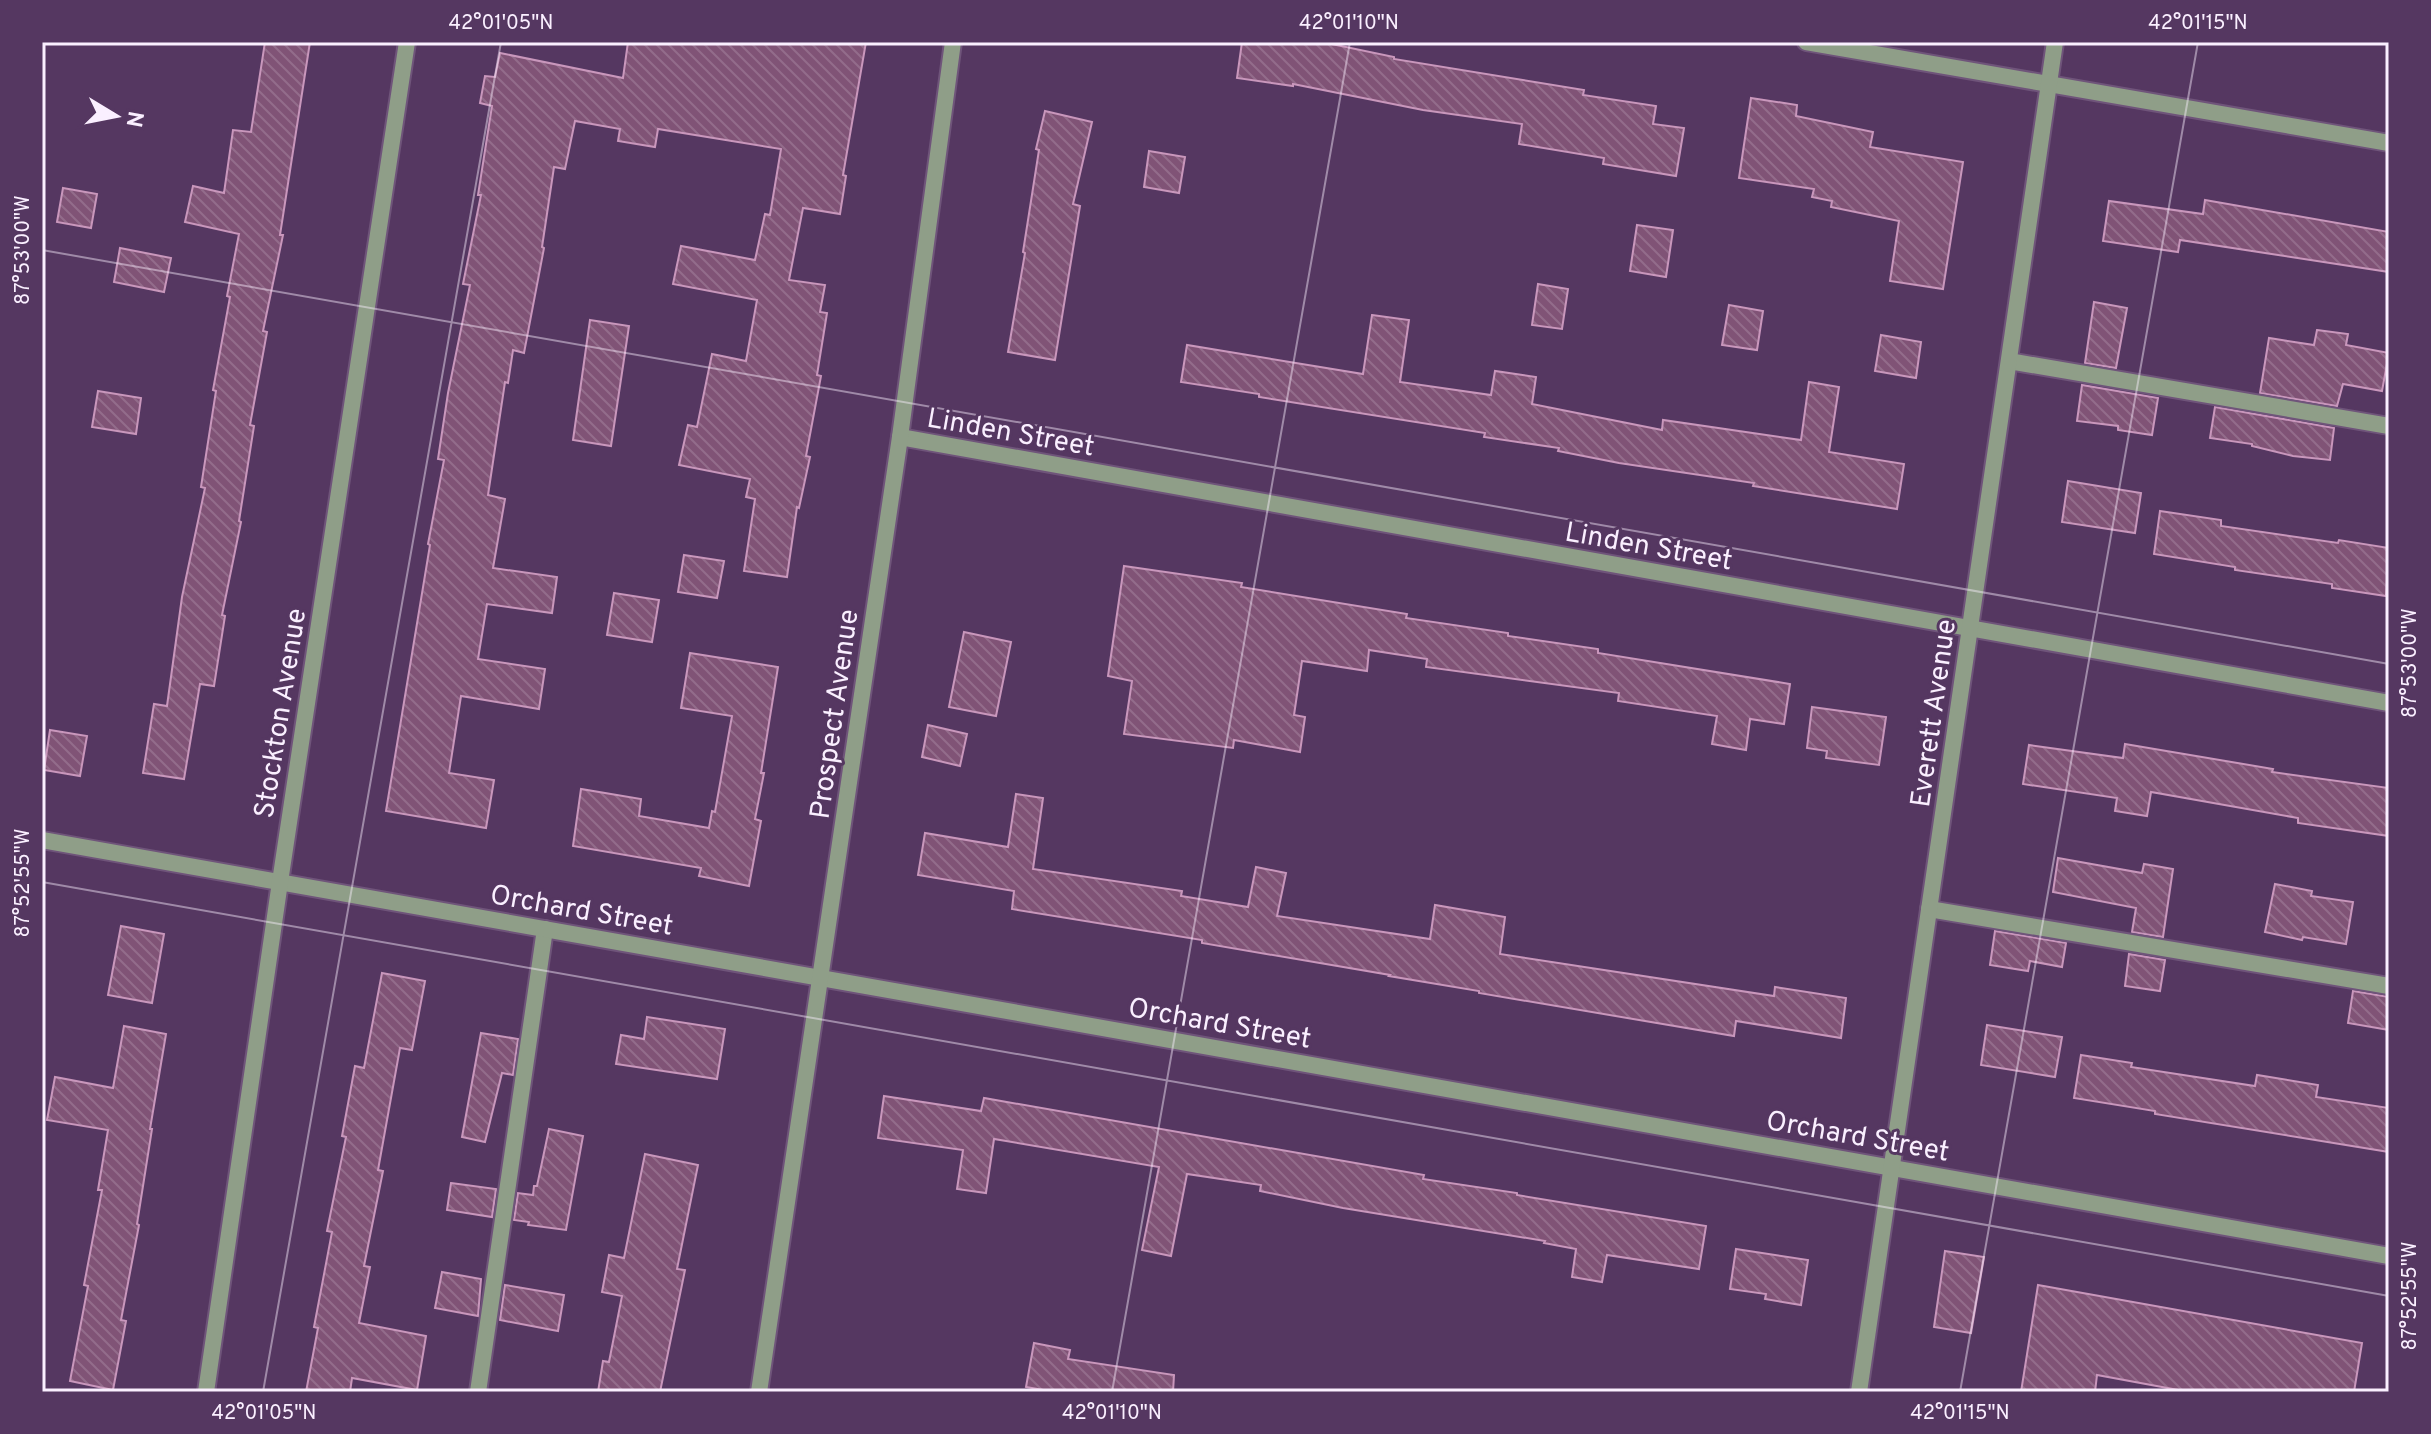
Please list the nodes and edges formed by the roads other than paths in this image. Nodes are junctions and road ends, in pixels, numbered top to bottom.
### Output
1 (407, 42) edge
2 (953, 42) edge
3 (1806, 42) edge
4 (2055, 42) edge
5 (2049, 85) junction
6 (2389, 143) edge
7 (2009, 361) junction
8 (2389, 426) edge
9 (900, 437) junction
10 (1970, 629) junction
11 (2389, 703) edge
12 (42, 840) edge
13 (280, 882) junction
14 (1929, 909) junction
15 (545, 929) junction
16 (820, 978) junction
17 (2389, 986) edge
18 (1892, 1168) junction
19 (2389, 1256) edge
20 (206, 1392) edge
21 (478, 1392) edge
22 (759, 1392) edge
23 (1859, 1392) edge

1 - 13 street, Stockton Avenue
2 - 9 street, Prospect Avenue
3 - 5 street
4 - 5 street, Everett Avenue
5 - 6 street
5 - 7 street, Everett Avenue
7 - 8 street
7 - 10 street, Everett Avenue
9 - 10 street, Linden Street
9 - 16 street, Prospect Avenue
10 - 11 street, Linden Street
10 - 14 street, Everett Avenue
12 - 13 street, Orchard Street
13 - 15 street, Orchard Street
13 - 20 street, Stockton Avenue
14 - 17 street
14 - 18 street, Everett Avenue
15 - 16 street, Orchard Street
15 - 21 street
16 - 18 street, Orchard Street
16 - 22 street, Prospect Avenue
18 - 19 street, Orchard Street
18 - 23 street, Everett Avenue

